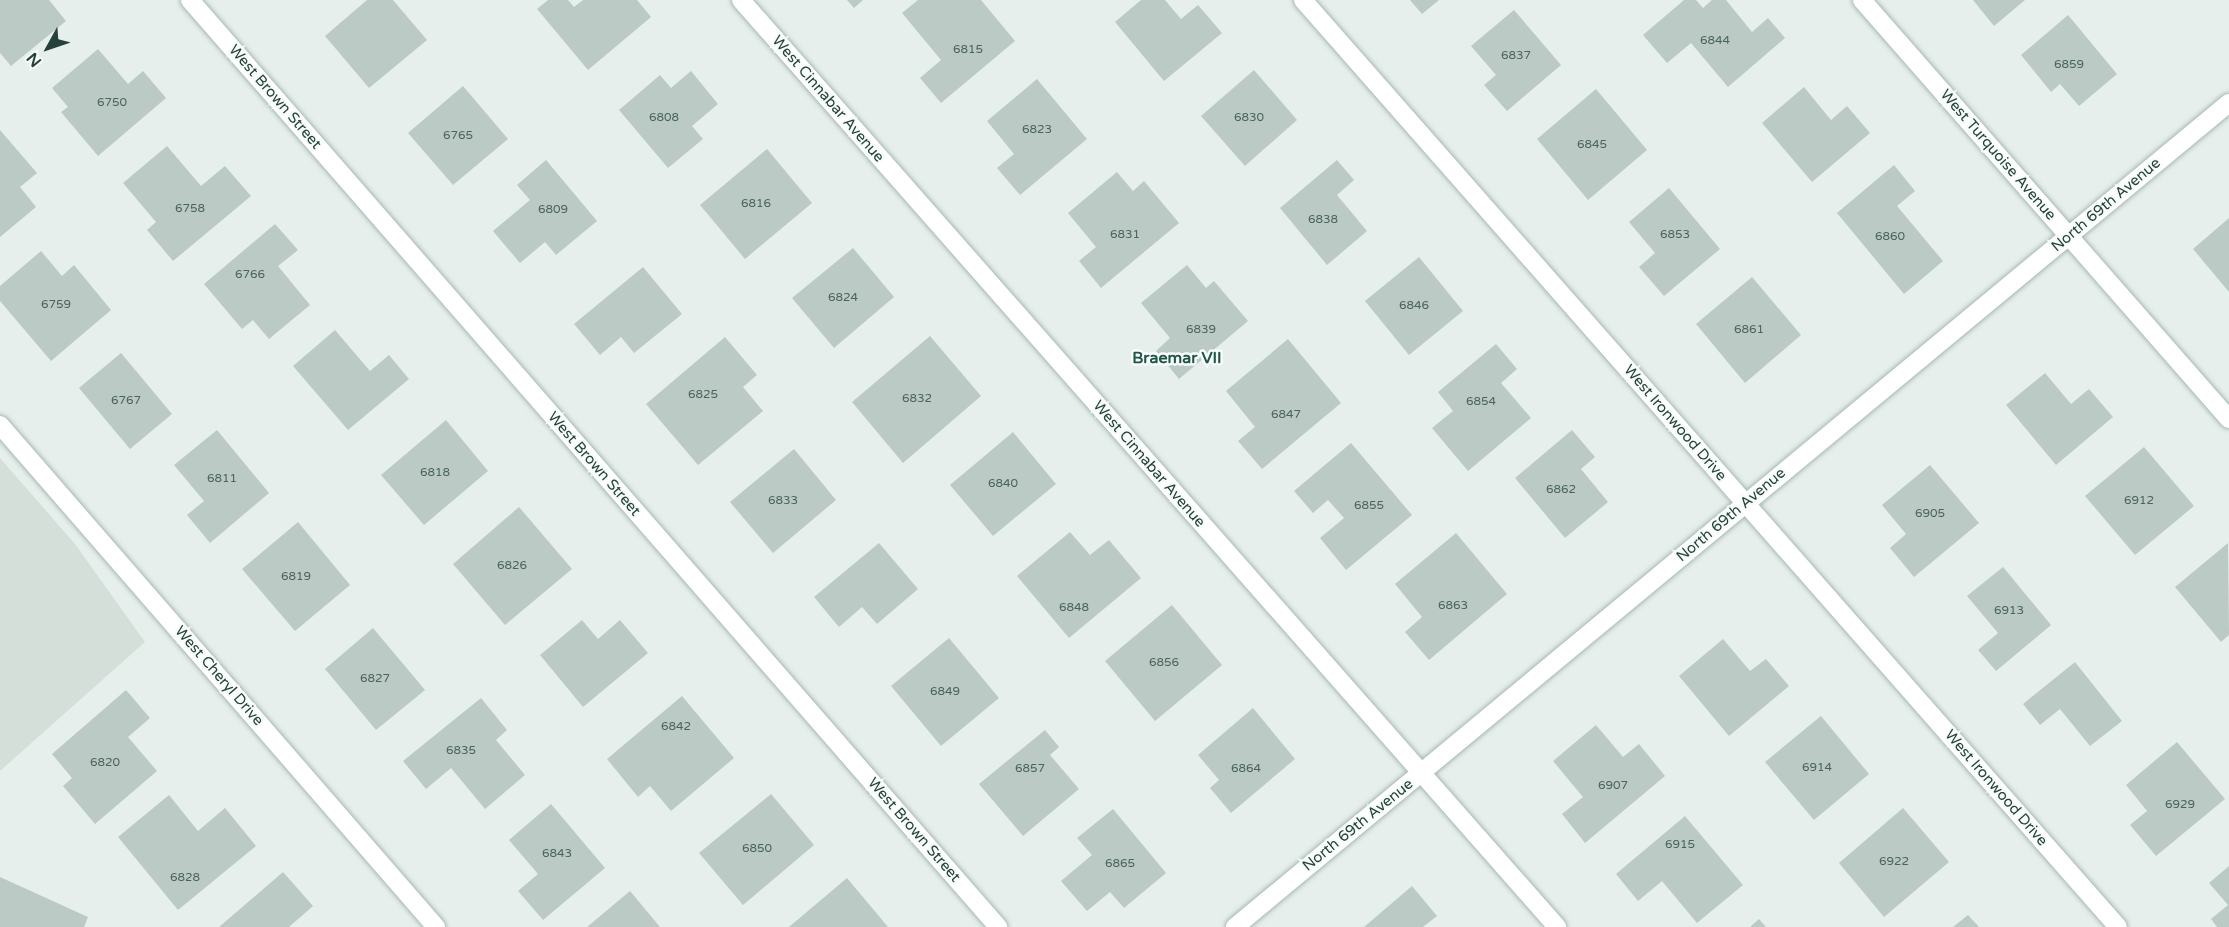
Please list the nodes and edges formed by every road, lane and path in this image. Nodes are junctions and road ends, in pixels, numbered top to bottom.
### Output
1 (190, 0) edge
2 (741, 0) edge
3 (1303, 0) edge
4 (1862, 0) edge
5 (2229, 103) edge
6 (2069, 237) junction
7 (2229, 418) edge
8 (0, 425) edge
9 (1745, 503) junction
10 (1422, 773) junction
11 (436, 927) edge
12 (998, 927) edge
13 (1234, 927) edge
14 (1557, 927) edge
15 (2118, 927) edge

1 - 12 street, West Brown Street
2 - 10 street, West Cinnabar Avenue
3 - 9 street, West Ironwood Drive
4 - 6 street, West Turquoise Avenue
5 - 6 street, North 69th Avenue
6 - 7 street, West Turquoise Avenue
6 - 9 street, North 69th Avenue
8 - 11 street, West Cheryl Drive
9 - 10 street, North 69th Avenue
9 - 15 street, West Ironwood Drive
10 - 13 street, North 69th Avenue
10 - 14 street, West Cinnabar Avenue

